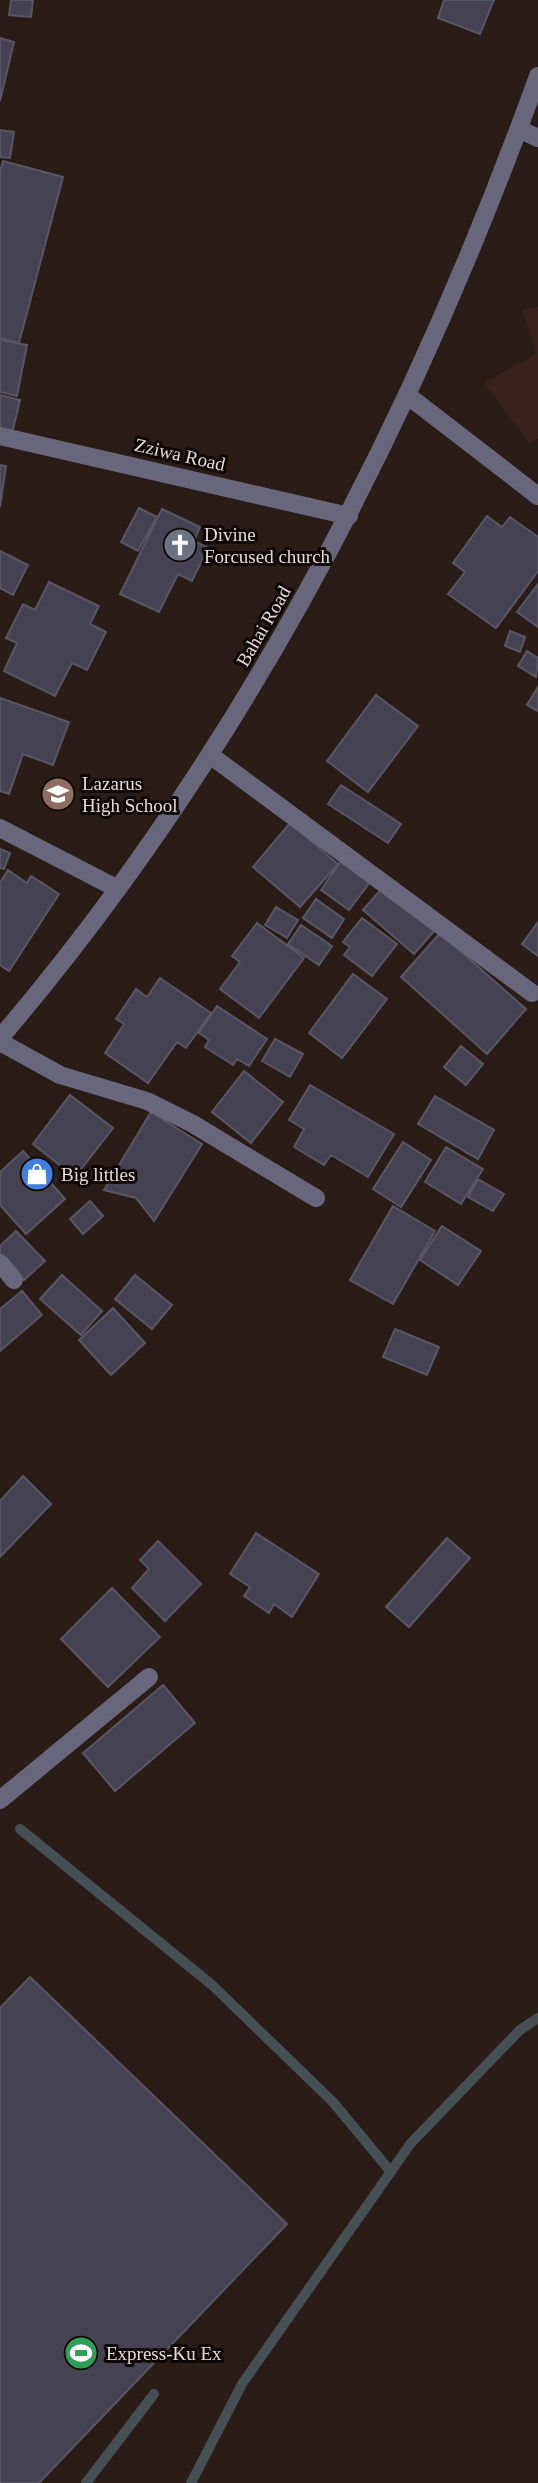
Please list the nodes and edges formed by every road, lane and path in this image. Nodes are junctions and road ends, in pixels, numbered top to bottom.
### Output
1 (538, 76) edge
2 (519, 129) junction
3 (538, 138) edge
4 (407, 396) junction
5 (0, 436) edge
6 (538, 496) edge
7 (349, 516) junction
8 (210, 755) junction
9 (0, 828) edge
10 (116, 888) junction
11 (532, 993) dead end
12 (0, 1040) edge
13 (316, 1198) dead end
14 (0, 1263) edge
15 (14, 1280) dead end
16 (149, 1676) dead end
17 (0, 1800) edge

1 - 2 street, Bahai Road
2 - 3 street
2 - 4 street, Bahai Road
4 - 6 street
4 - 7 street, Bahai Road
5 - 7 street, Zziwa Road
7 - 8 street, Bahai Road
8 - 10 street, Bahai Road
8 - 11 street
9 - 10 street
10 - 12 street, Bahai Road
12 - 13 street
14 - 15 street
16 - 17 street

